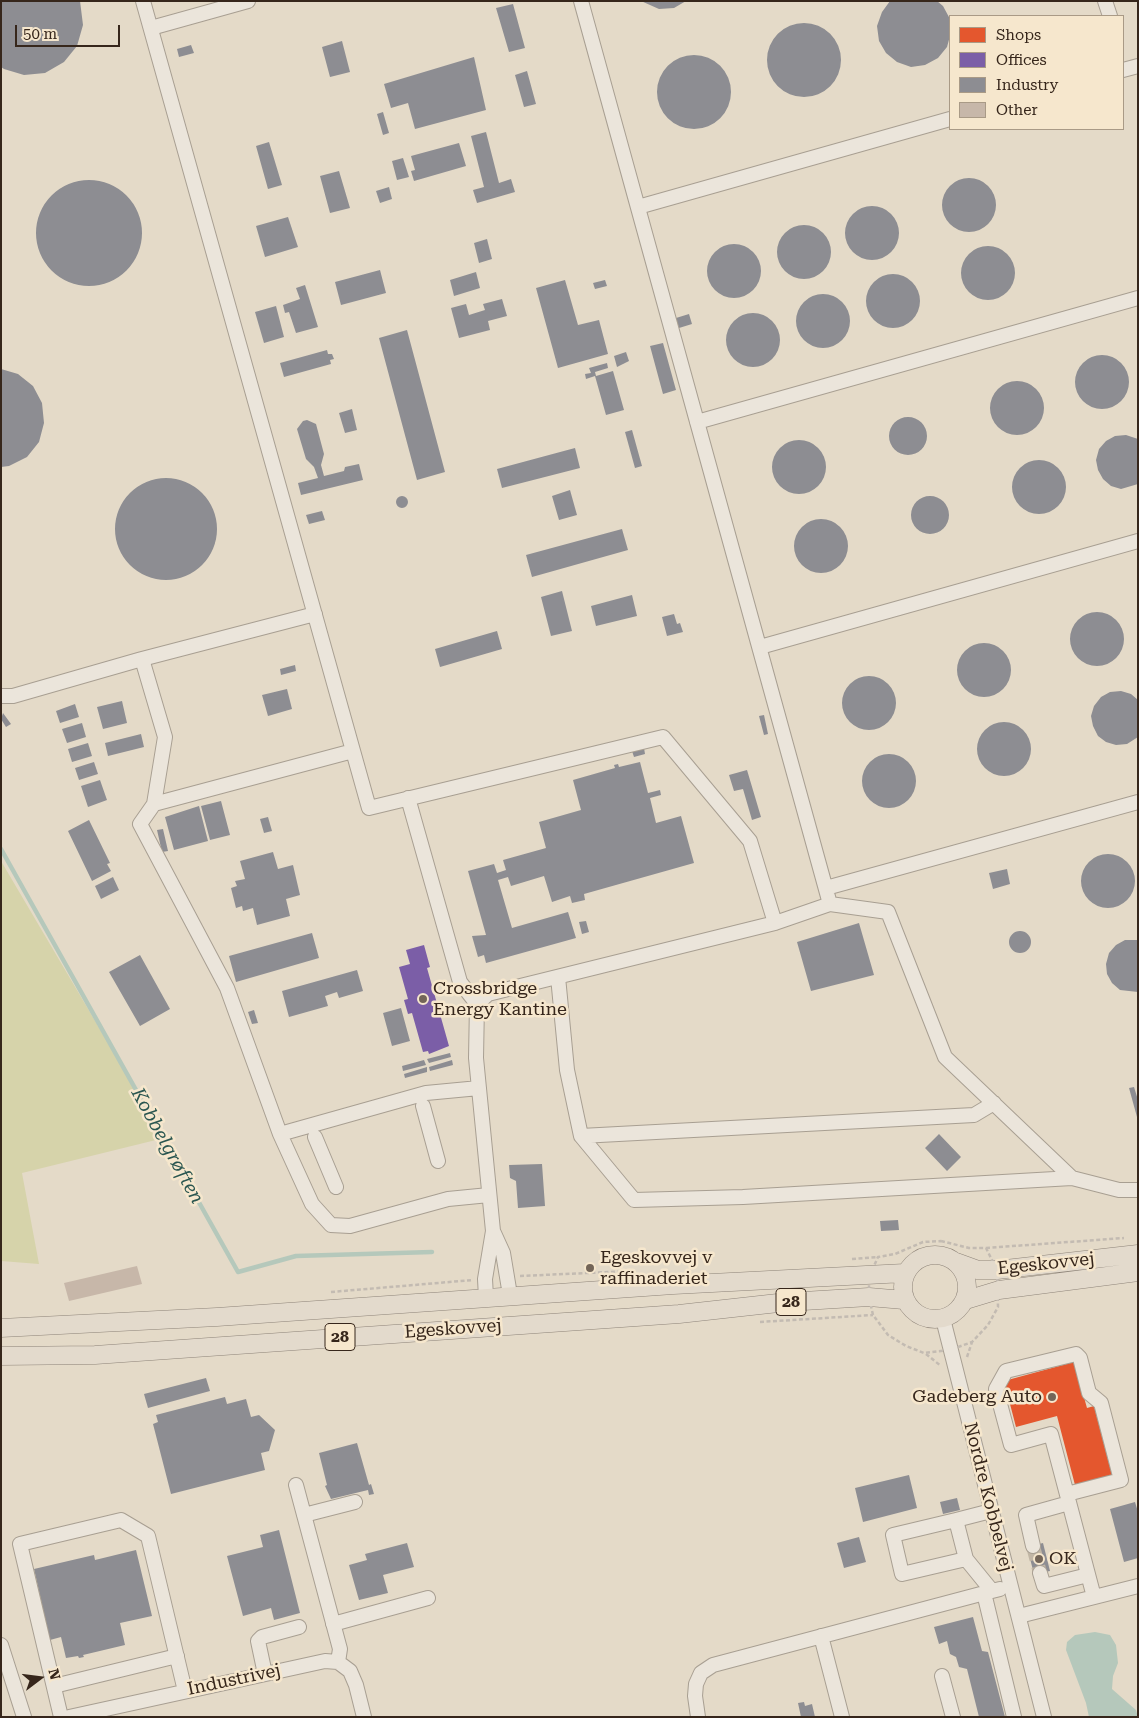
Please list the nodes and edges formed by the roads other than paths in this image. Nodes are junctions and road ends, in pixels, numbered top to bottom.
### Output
1 (144, 1) edge
2 (248, 1) edge
3 (581, 1) edge
4 (1105, 1) edge
5 (1110, 15) edge
6 (151, 28) junction
7 (949, 119) edge
8 (638, 207) junction
9 (1138, 298) edge
10 (696, 422) junction
11 (1138, 541) edge
12 (315, 614) junction
13 (760, 647) junction
14 (142, 659) junction
15 (1, 696) edge
16 (353, 751) junction
17 (408, 798) junction
18 (1138, 802) edge
19 (154, 804) junction
20 (826, 888) junction
21 (830, 904) junction
22 (775, 923) junction
23 (558, 977) junction
24 (477, 1004) junction
25 (479, 1088) junction
26 (994, 1103) junction
27 (423, 1106) dead end
28 (280, 1134) junction
29 (581, 1136) junction
30 (315, 1137) dead end
31 (438, 1162) dead end
32 (1072, 1178) junction
33 (336, 1187) dead end
34 (1138, 1190) edge
35 (489, 1196) junction
36 (493, 1231) junction
37 (1138, 1254) edge
38 (956, 1262) junction
39 (1138, 1272) edge
40 (905, 1273) junction
41 (510, 1296) junction
42 (486, 1297) junction
43 (904, 1300) junction
44 (966, 1300) junction
45 (943, 1319) junction
46 (1, 1328) edge
47 (1, 1356) edge
48 (296, 1486) dead end
49 (1068, 1498) junction
50 (356, 1502) dead end
51 (991, 1511) junction
52 (304, 1515) junction
53 (956, 1520) junction
54 (1034, 1546) tunnel mouth
55 (966, 1559) junction
56 (1040, 1573) tunnel mouth
57 (1088, 1575) junction
58 (1138, 1586) edge
59 (1011, 1587) junction
60 (988, 1592) junction
61 (1094, 1597) junction
62 (428, 1598) dead end
63 (1019, 1616) junction
64 (333, 1624) junction
65 (299, 1627) dead end
66 (821, 1636) junction
67 (1, 1645) edge
68 (177, 1656) junction
69 (338, 1662) junction
70 (265, 1674) junction
71 (942, 1676) dead end
72 (54, 1686) junction
73 (185, 1691) junction
74 (24, 1717) edge
75 (61, 1717) edge
76 (69, 1717) edge
77 (364, 1717) edge
78 (698, 1717) edge
79 (842, 1717) edge
80 (953, 1717) edge
81 (1014, 1717) edge
82 (1044, 1717) edge

1 - 6 street
2 - 6 street
3 - 8 street
4 - 5 street
6 - 12 street
7 - 8 street
8 - 10 street
9 - 10 street
10 - 13 street
11 - 13 street
12 - 14 street
12 - 16 street
13 - 20 street
14 - 15 street
14 - 19 street
16 - 17 street
16 - 19 street
17 - 22 street
17 - 24 street
18 - 20 street
19 - 28 street
20 - 21 street
21 - 22 street
21 - 26 street
22 - 23 street
23 - 24 street
23 - 29 street
24 - 25 street, Egeskovvej
25 - 28 street
25 - 35 street, Egeskovvej
26 - 29 street
26 - 32 street
27 - 31 street
28 - 35 street
29 - 32 street
30 - 33 street
32 - 34 street
35 - 36 street, Egeskovvej
36 - 41 street, Egeskovvej
36 - 42 street, Egeskovvej
37 - 38 main road, Egeskovvej
38 - 40 main road
38 - 44 main road
39 - 44 main road, Egeskovvej
40 - 41 main road, Egeskovvej / 28
40 - 43 main road
41 - 42 main road, Egeskovvej / 28
42 - 46 main road, Egeskovvej / 28
43 - 45 main road
43 - 47 main road, Egeskovvej / 28
44 - 45 main road
45 - 51 street, Nordre Kobbelvej
48 - 52 street
49 - 49 street, Nordre Kobbelvej
49 - 54 street
49 - 57 street, Nordre Kobbelvej
50 - 52 street
51 - 53 street
51 - 59 street, Nordre Kobbelvej
52 - 64 street
53 - 55 street
53 - 55 street
55 - 60 street
56 - 57 street
57 - 61 street, Nordre Kobbelvej
58 - 61 street
59 - 60 street
59 - 63 street, Nordre Kobbelvej
60 - 66 street
60 - 81 street
61 - 63 street
62 - 64 street
63 - 82 street, Nordre Kobbelvej
64 - 69 street
65 - 70 street
66 - 78 street
66 - 79 street
67 - 74 street
68 - 72 street
68 - 72 street
68 - 73 street
69 - 70 street, Industrivej
69 - 77 street
70 - 73 street, Industrivej
71 - 80 street
72 - 75 street
73 - 76 street, Industrivej

